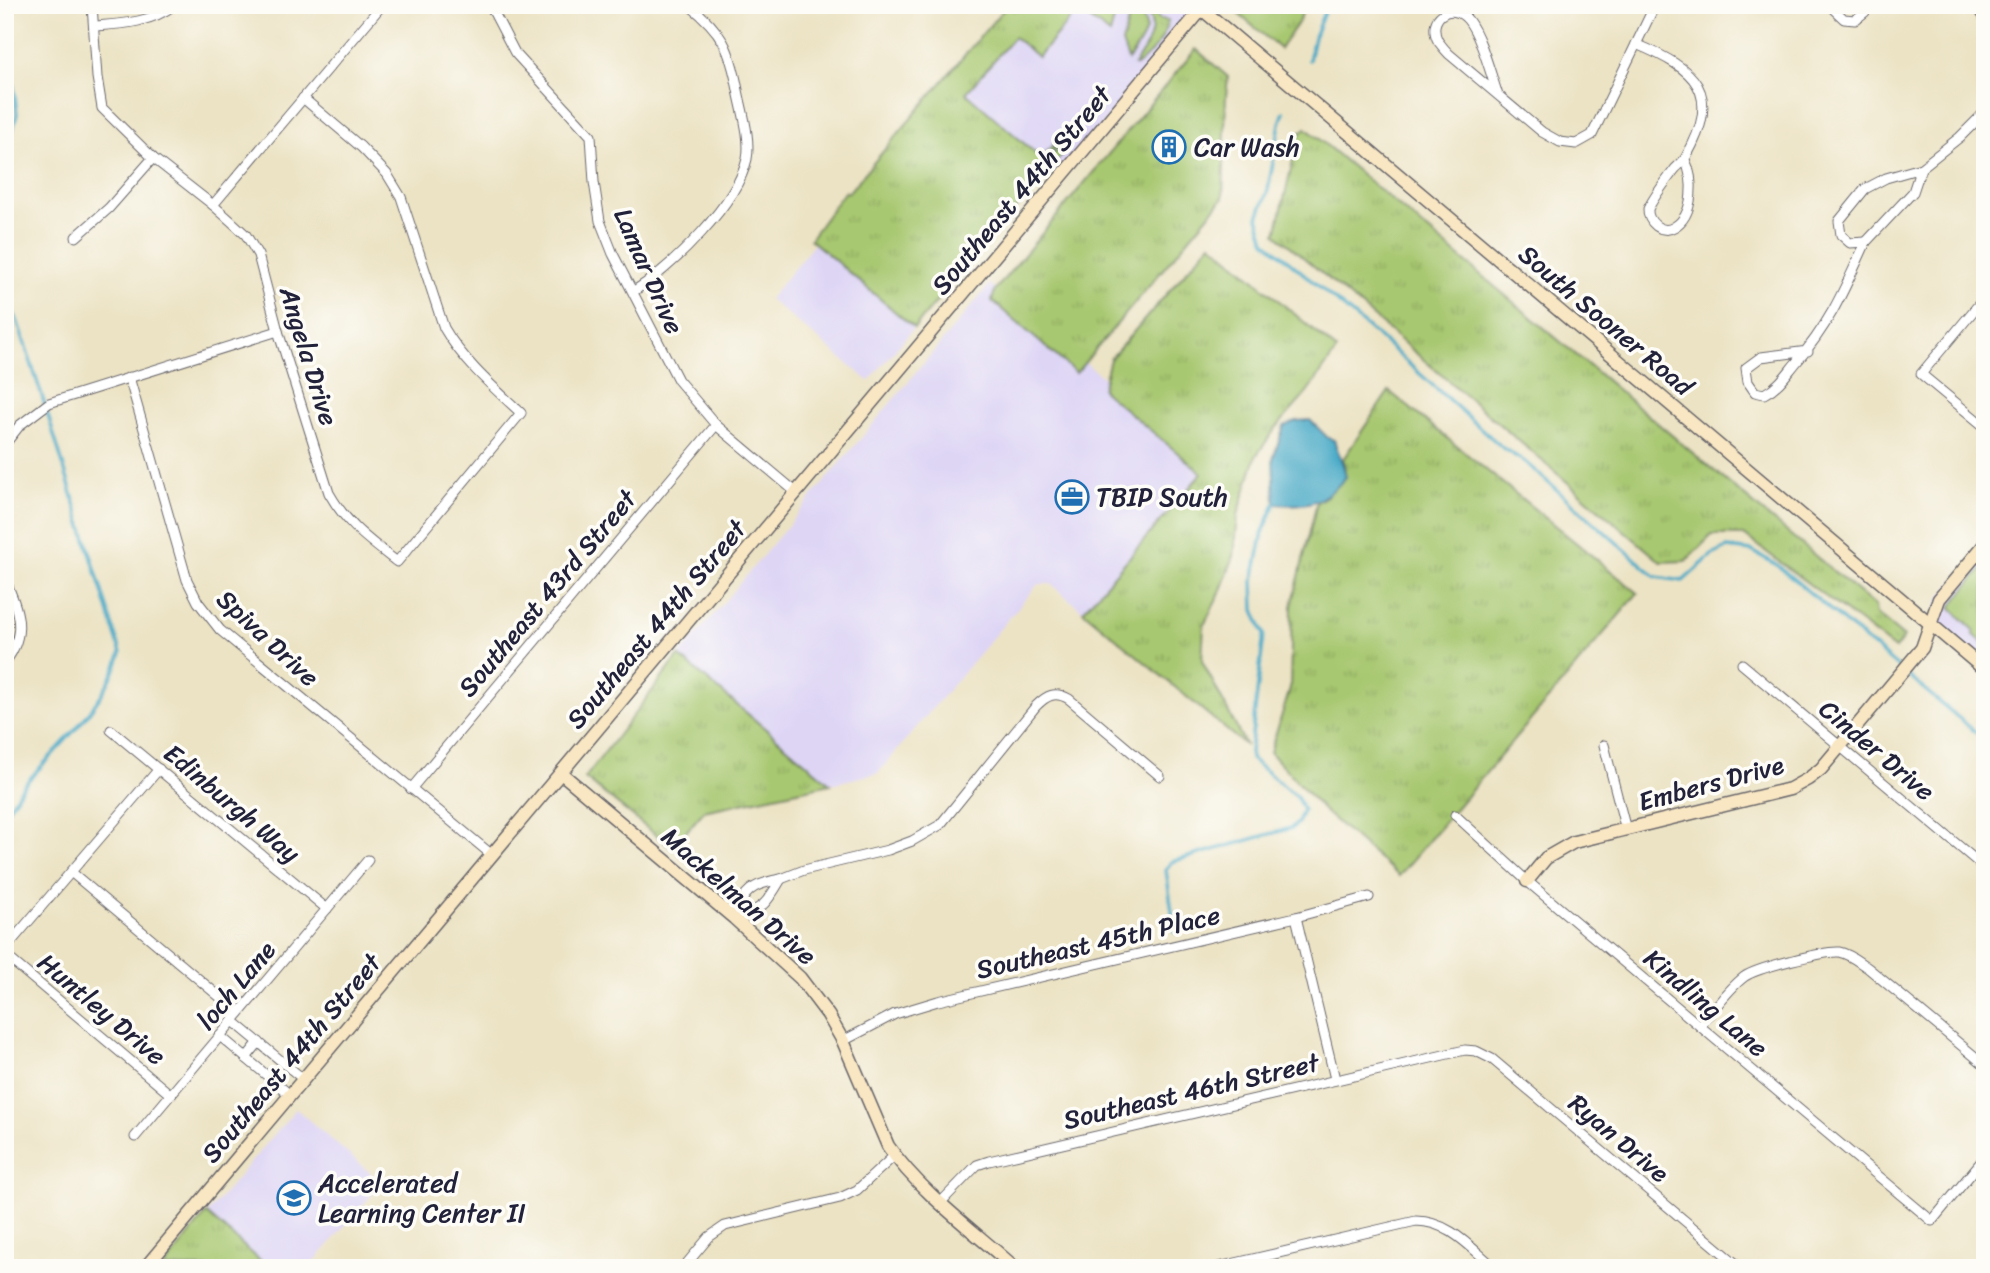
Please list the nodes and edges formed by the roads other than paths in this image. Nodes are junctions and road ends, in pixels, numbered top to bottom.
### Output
1 (92, 5) edge
2 (174, 5) edge
3 (382, 5) edge
4 (490, 5) edge
5 (689, 5) edge
6 (1655, 5) edge
7 (1829, 5) edge
8 (1867, 5) edge
9 (1976, 5) edge
10 (1200, 7) edge
11 (1985, 19) edge
12 (94, 26) junction
13 (1636, 44) junction
14 (1497, 92) junction
15 (303, 98) junction
16 (1985, 112) edge
17 (153, 158) junction
18 (1685, 160) junction
19 (1921, 168) junction
20 (213, 205) junction
21 (76, 237) dead end
22 (1866, 242) junction
23 (634, 292) junction
24 (1985, 297) edge
25 (278, 331) junction
26 (1808, 351) junction
27 (129, 377) junction
28 (716, 425) junction
29 (1985, 427) edge
30 (5, 444) edge
31 (797, 493) junction
32 (1985, 544) edge
33 (5, 579) edge
34 (1930, 624) junction
35 (5, 662) edge
36 (1742, 664) dead end
37 (1985, 670) edge
38 (111, 730) dead end
39 (1604, 745) dead end
40 (1840, 746) junction
41 (159, 769) junction
42 (561, 773) junction
43 (1160, 776) dead end
44 (411, 789) junction
45 (1455, 815) dead end
46 (1626, 830) junction
47 (492, 855) junction
48 (368, 860) dead end
49 (1985, 868) edge
50 (71, 872) junction
51 (780, 879) junction
52 (1527, 881) junction
53 (751, 890) junction
54 (1368, 897) dead end
55 (765, 903) junction
56 (327, 909) junction
57 (1296, 917) junction
58 (734, 918) junction
59 (5, 949) edge
60 (5, 955) edge
61 (236, 1017) junction
62 (1700, 1026) junction
63 (220, 1036) junction
64 (843, 1041) junction
65 (258, 1042) junction
66 (1465, 1050) joint
67 (246, 1058) junction
68 (1985, 1065) edge
69 (303, 1079) junction
70 (1335, 1079) junction
71 (171, 1095) junction
72 (290, 1095) junction
73 (135, 1137) dead end
74 (894, 1156) junction
75 (1985, 1157) edge
76 (941, 1202) junction
77 (1261, 1256) junction
78 (145, 1268) edge
79 (683, 1268) edge
80 (1015, 1268) edge
81 (1214, 1268) edge
82 (1264, 1268) edge
83 (1495, 1268) edge
84 (1741, 1268) edge

1 - 12 street, Angela Drive
2 - 12 street
3 - 15 street
4 - 23 street, Lamar Drive
5 - 23 street
6 - 13 street
7 - 8 street
9 - 11 street
10 - 31 main road, Southeast 44th Street
10 - 34 main road, South Sooner Road
12 - 17 street, Angela Drive
13 - 14 street
13 - 18 street
14 - 14 street
15 - 20 street
15 - 25 street, Angela Drive
16 - 19 street
17 - 20 street, Angela Drive
17 - 21 street
18 - 18 street
19 - 22 street
19 - 22 street
20 - 25 street, Angela Drive
22 - 26 street
23 - 28 street, Lamar Drive
24 - 29 street
25 - 27 street
26 - 26 street
27 - 30 street
27 - 44 street, Spiva Drive
28 - 31 street, Lamar Drive
28 - 44 street, Southeast 43rd Street
31 - 42 main road, Southeast 44th Street
32 - 34 main road, Embers Drive
33 - 35 street
34 - 37 main road, South Sooner Road
34 - 40 main road, Embers Drive
36 - 40 street, Cinder Drive
38 - 41 street, Edinburgh Way
39 - 46 street
40 - 46 main road, Embers Drive
40 - 49 street, Cinder Drive
41 - 50 street
41 - 56 street, Edinburgh Way
42 - 47 main road, Southeast 44th Street
42 - 58 main road, Mackelman Drive
43 - 51 street
44 - 47 street, Spiva Drive
45 - 52 street, Kindling Lane
46 - 52 main road, Embers Drive
47 - 69 main road, Southeast 44th Street
48 - 56 street, loch Lane
50 - 59 street
50 - 61 street
51 - 53 street
51 - 55 street
52 - 62 street, Kindling Lane
53 - 55 street
53 - 58 street
54 - 57 street, Southeast 45th Place
55 - 58 street
56 - 61 street, loch Lane
57 - 64 street, Southeast 45th Place
57 - 70 street
58 - 64 main road, Mackelman Drive
60 - 71 street, Huntley Drive
61 - 63 street, loch Lane
61 - 65 street
62 - 68 street
62 - 75 street, Kindling Lane
63 - 67 street
63 - 71 street, loch Lane
64 - 74 main road, Mackelman Drive
65 - 67 street
65 - 69 street
66 - 70 street, Southeast 46th Street
66 - 84 street, Ryan Drive
67 - 72 street
69 - 72 main road, Southeast 44th Street
70 - 76 street, Southeast 46th Street
71 - 73 street, loch Lane
72 - 78 main road, Southeast 44th Street
74 - 76 main road, Mackelman Drive
74 - 79 street
76 - 80 main road, Mackelman Drive
77 - 81 street
77 - 82 street
77 - 83 street

